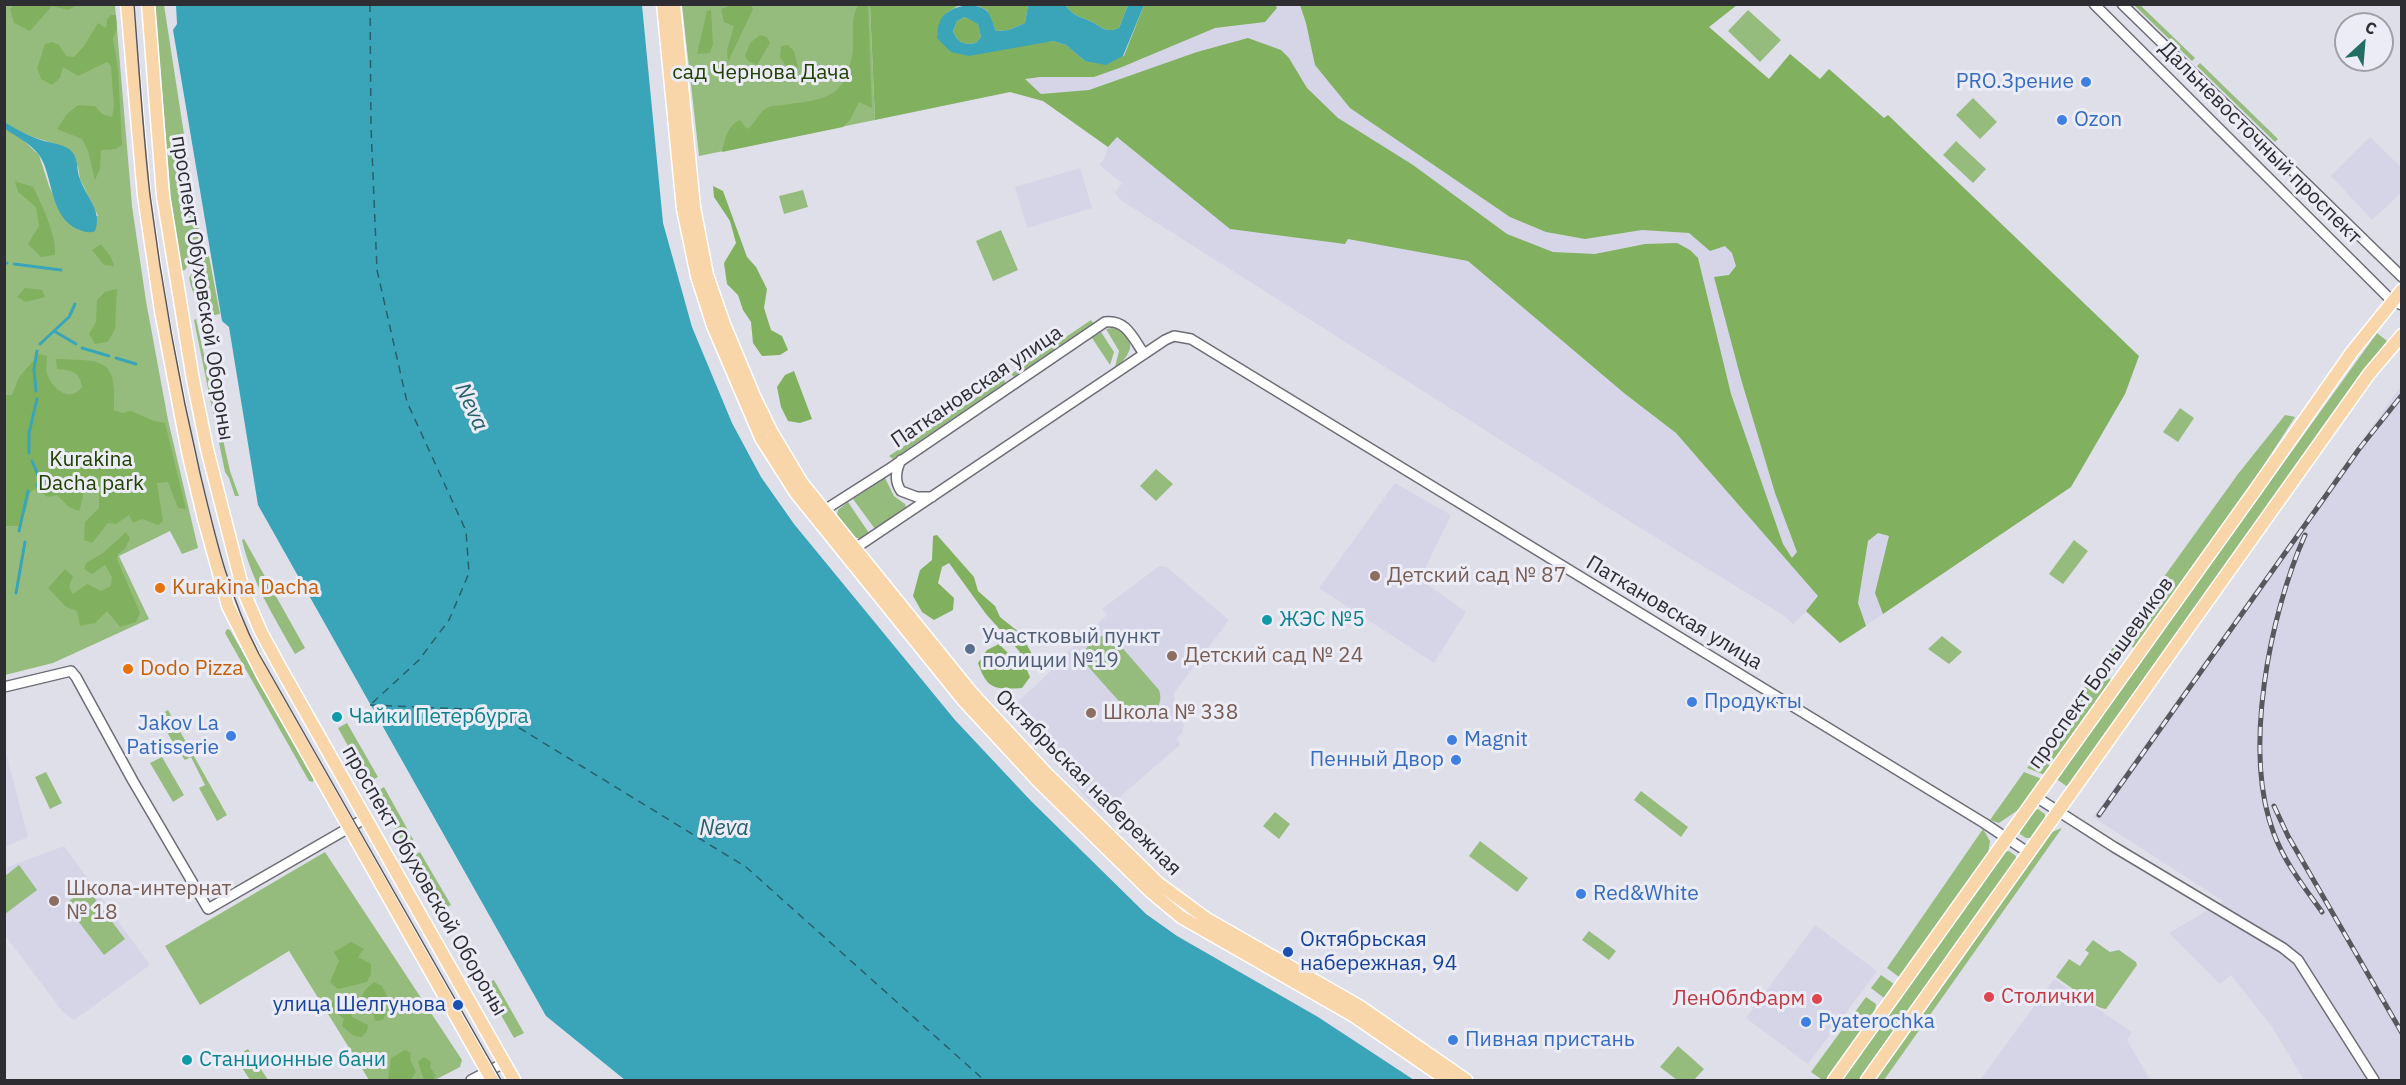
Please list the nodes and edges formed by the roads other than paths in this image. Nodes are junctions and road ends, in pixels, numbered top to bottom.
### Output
1 (127, 4) edge
2 (148, 4) edge
3 (663, 4) edge
4 (674, 4) edge
5 (2094, 4) edge
6 (2122, 4) edge
7 (2402, 278) edge
8 (2402, 291) edge
9 (2397, 303) edge
10 (2402, 335) edge
11 (1144, 354) junction
12 (901, 460) junction
13 (932, 497) junction
14 (824, 511) junction
15 (850, 552) junction
16 (4, 687) edge
17 (2036, 797) junction
18 (2058, 812) junction
19 (366, 818) junction
20 (349, 827) junction
21 (2007, 837) junction
22 (2029, 853) junction
23 (504, 1062) junction
24 (490, 1076) edge
25 (471, 1080) edge
26 (514, 1080) edge
27 (1447, 1080) edge
28 (1466, 1080) edge
29 (1834, 1080) edge
30 (1868, 1080) edge
31 (2374, 1080) edge

1 - 20 main road, проспект Обуховской Обороны
2 - 19 main road, проспект Обуховской Обороны
3 - 15 main road, Октябрьская набережная
4 - 14 main road, Октябрьская набережная
5 - 9 street, Дальневосточный проспект
6 - 7 street, Дальневосточный проспект
8 - 9 main road, проспект Большевиков
9 - 17 main road, проспект Большевиков
10 - 18 main road
11 - 12 street, Паткановская улица
11 - 13 street, Паткановская улица
11 - 21 street, Паткановская улица
12 - 13 street
12 - 14 street, Паткановская улица
13 - 15 street, Паткановская улица
14 - 15 main road, Октябрьская набережная
15 - 27 main road, Октябрьская набережная
15 - 28 main road, Октябрьская набережная
16 - 20 street
17 - 18 street
17 - 21 main road, проспект Большевиков
18 - 22 main road
18 - 31 street
19 - 20 street
19 - 23 main road, проспект Обуховской Обороны
20 - 24 main road, проспект Обуховской Обороны
21 - 22 street, Паткановская улица
21 - 29 main road, проспект Большевиков
22 - 30 main road
23 - 24 street
23 - 26 main road, проспект Обуховской Обороны
24 - 25 street

